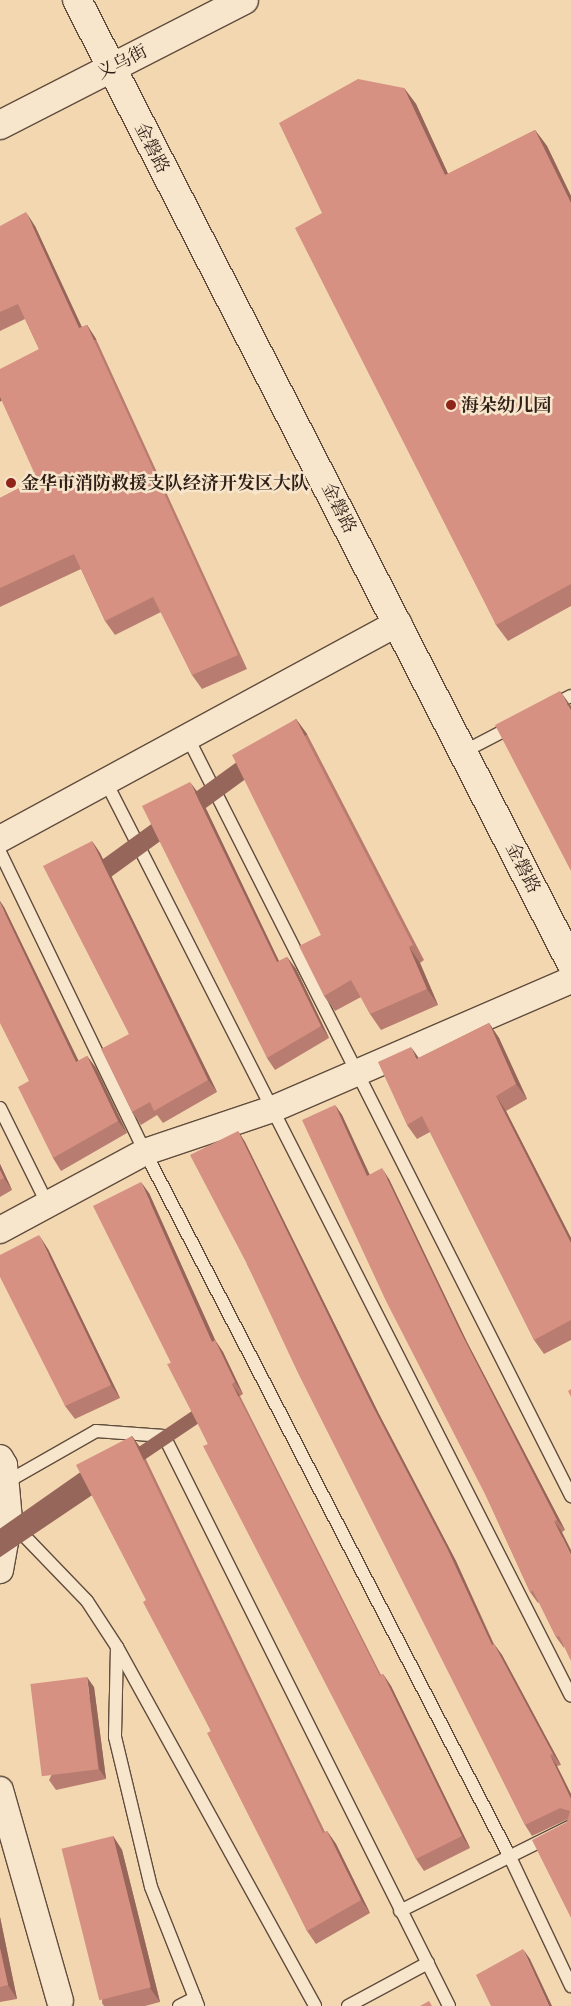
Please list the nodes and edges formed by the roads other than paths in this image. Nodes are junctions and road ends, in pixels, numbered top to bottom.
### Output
1 (77, 0) edge
2 (244, 0) edge
3 (110, 67) junction
4 (0, 125) edge
5 (398, 623) junction
6 (571, 696) edge
7 (187, 736) junction
8 (464, 751) junction
9 (106, 782) junction
10 (0, 839) edge
11 (0, 852) edge
12 (571, 963) edge
13 (571, 980) edge
14 (356, 1073) junction
15 (0, 1108) edge
16 (273, 1110) junction
17 (145, 1152) junction
18 (47, 1203) junction
19 (0, 1230) edge
20 (3, 1471) edge
21 (571, 1496) edge
22 (9, 1520) junction
23 (0, 1570) edge
24 (117, 1647) junction
25 (571, 1696) edge
26 (0, 1790) edge
27 (571, 1826) edge
28 (510, 1857) junction
29 (400, 1911) junction
30 (428, 1963) junction
31 (571, 1986) edge
32 (196, 2002) edge
33 (58, 2004) edge
34 (179, 2006) edge
35 (316, 2006) edge
36 (348, 2006) edge
37 (449, 2006) edge

1 - 3 street, 金磐路
2 - 3 street, 义乌街
3 - 4 street, 义乌街
3 - 5 street, 金磐路
5 - 7 street
5 - 8 street, 金磐路
6 - 8 lane
7 - 9 street
7 - 14 lane
8 - 12 street, 金磐路
9 - 10 street
9 - 16 lane
11 - 17 lane
13 - 14 street
14 - 16 street
14 - 21 lane
15 - 18 lane
16 - 17 street
16 - 25 lane
17 - 18 street
17 - 28 lane
18 - 19 street
20 - 22 street
20 - 29 lane
22 - 23 street
22 - 24 lane
24 - 32 lane
24 - 35 lane
26 - 33 street
27 - 28 lane
28 - 29 lane
28 - 31 lane
29 - 30 lane
30 - 36 lane
30 - 37 lane
32 - 34 lane

